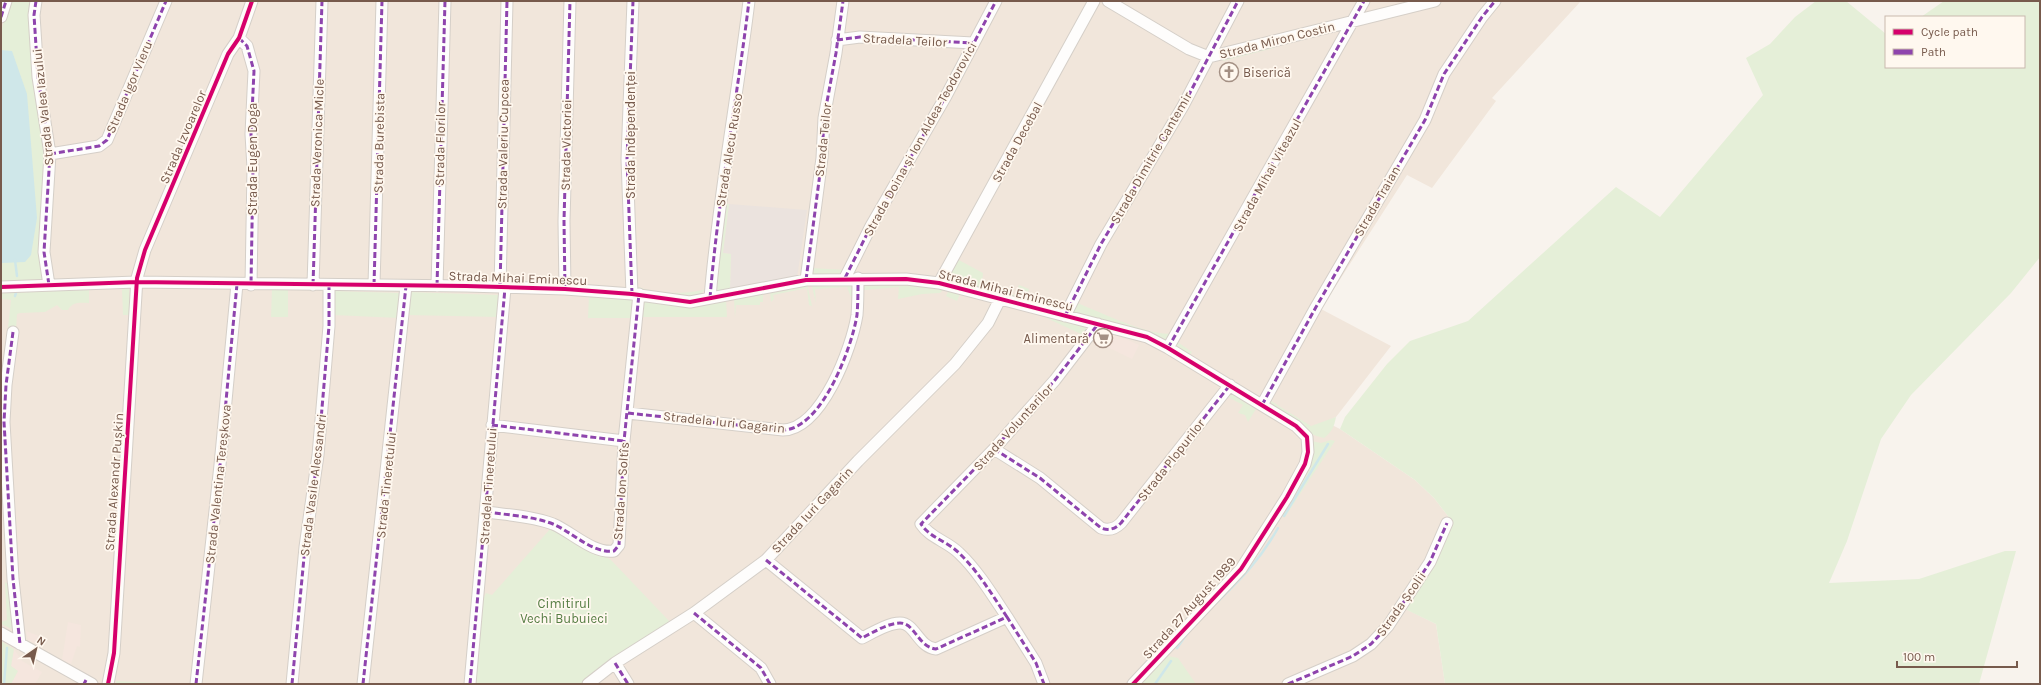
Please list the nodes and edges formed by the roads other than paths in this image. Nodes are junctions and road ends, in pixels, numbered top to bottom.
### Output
1 (6, 1) edge
2 (36, 1) edge
3 (166, 1) edge
4 (252, 1) edge
5 (322, 1) edge
6 (382, 1) edge
7 (445, 1) edge
8 (507, 1) edge
9 (570, 1) edge
10 (633, 1) edge
11 (749, 1) edge
12 (842, 1) edge
13 (996, 1) edge
14 (1094, 1) edge
15 (1108, 1) edge
16 (1238, 1) edge
17 (1364, 1) edge
18 (1434, 1) edge
19 (1495, 1) edge
20 (1, 17) edge
21 (1351, 22) junction
22 (239, 38) junction
23 (837, 40) junction
24 (973, 44) junction
25 (1209, 57) junction
26 (50, 154) junction
27 (845, 278) junction
28 (858, 278) junction
29 (806, 280) junction
30 (136, 282) junction
31 (939, 283) junction
32 (237, 284) junction
33 (49, 285) junction
34 (251, 285) junction
35 (313, 285) junction
36 (329, 285) junction
37 (374, 285) junction
38 (406, 286) junction
39 (437, 286) junction
40 (1, 287) edge
41 (502, 288) junction
42 (565, 289) junction
43 (636, 294) junction
44 (710, 298) junction
45 (1000, 299) junction
46 (1065, 316) junction
47 (1098, 324) junction
48 (13, 332) dead end
49 (1168, 348) junction
50 (1230, 385) junction
51 (1262, 405) junction
52 (628, 413) junction
53 (492, 425) junction
54 (1307, 436) joint
55 (624, 442) junction
56 (3, 449) edge
57 (994, 449) junction
58 (486, 512) junction
59 (1447, 523) dead end
60 (766, 560) junction
61 (694, 613) junction
62 (1007, 617) junction
63 (1, 633) edge
64 (20, 644) junction
65 (615, 663) junction
66 (87, 683) edge
67 (108, 684) edge
68 (196, 684) edge
69 (292, 684) edge
70 (363, 684) edge
71 (470, 684) edge
72 (588, 684) edge
73 (628, 684) edge
74 (770, 684) edge
75 (1044, 684) edge
76 (1133, 684) edge
77 (1288, 684) edge

1 - 20 street
2 - 26 street, Strada Valea Iazului
3 - 26 street, Strada Igor Vieru
4 - 22 street, Strada Izvoarelor
5 - 35 street, Strada Veronica Micle
6 - 37 street, Strada Burebista
7 - 39 street, Strada Florilor
8 - 41 street, Strada Valeriu Cupcea
9 - 42 street, Strada Victoriei
10 - 43 street, Strada Independenței
11 - 44 street, Strada Alecu Russo
12 - 23 street, Strada Teilor
13 - 24 street, Strada Doina și Ion Aldea-Teodorovici
14 - 31 street, Strada Decebal
15 - 25 street, Strada Miron Costin
16 - 25 street, Strada Dimitrie Cantemir
17 - 21 street, Strada Mihai Viteazul
18 - 21 street, Strada Miron Costin
19 - 51 street, Strada Traian
21 - 25 street, Strada Miron Costin
21 - 49 street, Strada Mihai Viteazul
22 - 30 street, Strada Izvoarelor
22 - 34 street, Strada Eugen Doga
23 - 24 street, Stradela Teilor
23 - 29 street, Strada Teilor
24 - 27 street, Strada Doina și Ion Aldea-Teodorovici
25 - 46 street, Strada Dimitrie Cantemir
26 - 33 street, Strada Valea Iazului
27 - 28 street, Strada Mihai Eminescu
27 - 29 street, Strada Mihai Eminescu
28 - 31 street, Strada Mihai Eminescu
28 - 52 street, Stradela Iuri Gagarin
29 - 44 street, Strada Mihai Eminescu
30 - 32 street, Strada Mihai Eminescu
30 - 33 street, Strada Mihai Eminescu
30 - 67 street, Strada Alexandr Pușkin
31 - 45 street, Strada Mihai Eminescu
32 - 34 street, Strada Mihai Eminescu
32 - 68 street, Strada Valentina Tereșkova
33 - 40 street, Strada Mihai Eminescu
34 - 35 street, Strada Mihai Eminescu
35 - 36 street, Strada Mihai Eminescu
36 - 37 street, Strada Mihai Eminescu
36 - 69 street, Strada Vasile Alecsandri
37 - 38 street, Strada Mihai Eminescu
38 - 39 street, Strada Mihai Eminescu
38 - 70 street, Strada Tineretului
39 - 41 street, Strada Mihai Eminescu
41 - 42 street, Strada Mihai Eminescu
41 - 53 street, Stradela Tineretului
42 - 43 street, Strada Mihai Eminescu
43 - 44 street, Strada Mihai Eminescu
43 - 52 street, Strada Ion Soltîs
45 - 46 street, Strada Mihai Eminescu
45 - 60 street, Strada Iuri Gagarin
46 - 47 street, Strada Mihai Eminescu
47 - 49 street, Strada Mihai Eminescu
47 - 57 street, Strada Voluntarilor
48 - 56 street
49 - 50 street, Strada Mihai Eminescu
50 - 51 street, Strada Mihai Eminescu
50 - 57 street, Strada Plopurilor
51 - 54 street, Strada Mihai Eminescu
52 - 55 street, Strada Ion Soltîs
53 - 55 street
53 - 58 street, Stradela Tineretului
54 - 76 street, Strada 27 August 1989
55 - 58 street, Strada Ion Soltîs
56 - 64 street
57 - 62 street, Strada Voluntarilor
58 - 71 street, Stradela Tineretului
59 - 77 street, Strada Școlii
60 - 61 street, Strada Iuri Gagarin
60 - 62 street
61 - 65 street, Strada Iuri Gagarin
61 - 74 street
62 - 75 street
63 - 64 street
64 - 66 street
65 - 72 street, Strada Iuri Gagarin
65 - 73 street

